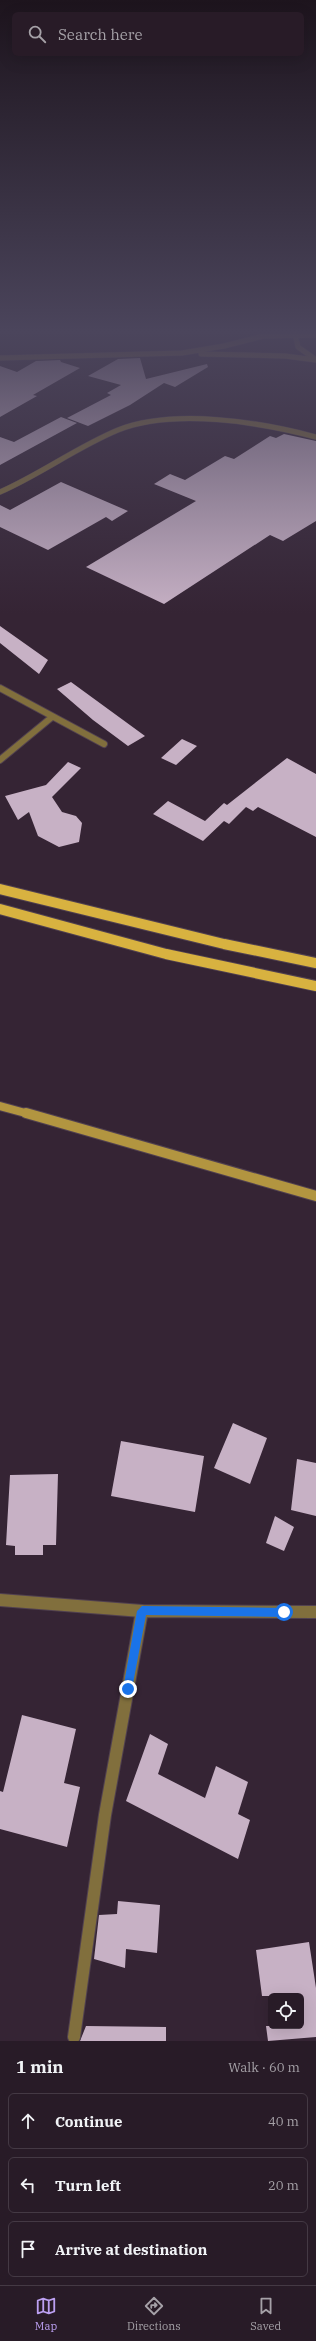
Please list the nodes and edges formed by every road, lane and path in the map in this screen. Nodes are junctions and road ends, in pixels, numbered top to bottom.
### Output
1 (135, 424) edge
2 (259, 424) edge
3 (316, 437) edge
4 (0, 492) edge
5 (0, 688) edge
6 (52, 717) junction
7 (104, 744) dead end
8 (0, 760) edge
9 (0, 889) edge
10 (0, 909) edge
11 (316, 963) edge
12 (316, 986) edge
13 (0, 1106) edge
14 (316, 1196) edge
15 (0, 1600) edge
16 (142, 1611) junction
17 (316, 1612) edge
18 (74, 2037) dead end

1 - 4 street
2 - 3 street
5 - 6 street
6 - 7 street
6 - 8 street
9 - 11 main road
10 - 12 main road
13 - 14 street
15 - 16 street
16 - 17 street
16 - 18 street

